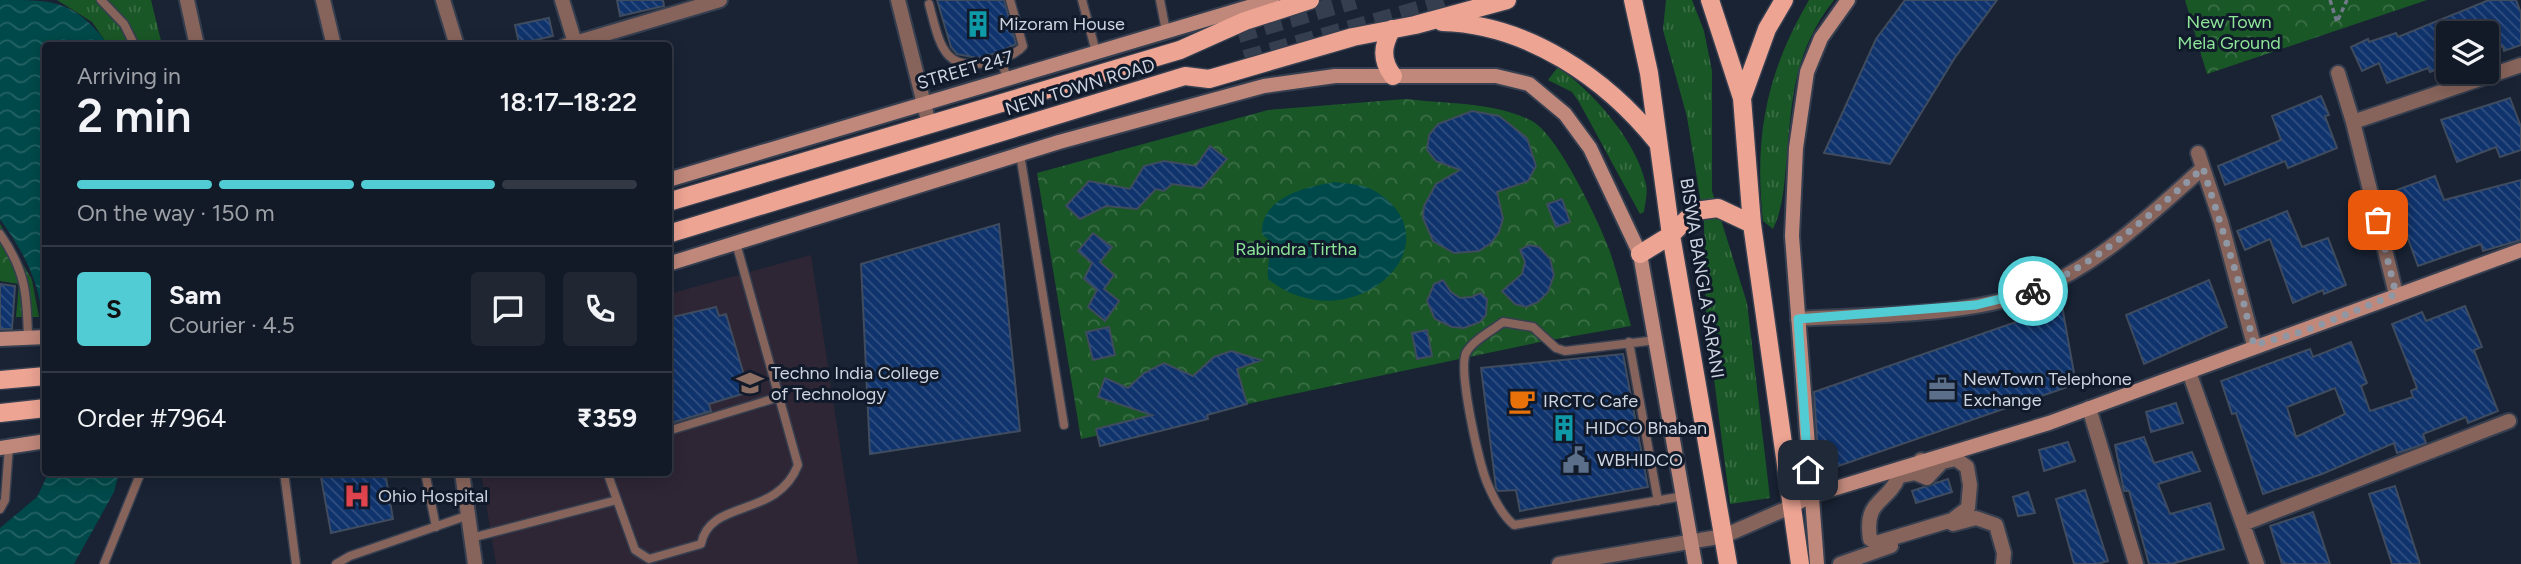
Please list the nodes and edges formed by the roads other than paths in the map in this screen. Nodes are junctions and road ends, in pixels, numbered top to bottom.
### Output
1 (101, 0) edge
2 (187, 0) edge
3 (323, 0) edge
4 (443, 0) edge
5 (562, 0) edge
6 (720, 0) edge
7 (898, 0) edge
8 (1010, 0) edge
9 (1082, 0) edge
10 (1160, 0) edge
11 (1272, 0) edge
12 (1310, 0) edge
13 (1507, 0) edge
14 (1633, 0) edge
15 (1710, 0) edge
16 (1784, 0) edge
17 (1848, 0) edge
18 (929, 4) dead end
19 (676, 6) edge
20 (1415, 25) junction
21 (1392, 29) junction
22 (1166, 31) junction
23 (1238, 34) tunnel mouth
24 (133, 42) edge
25 (196, 42) edge
26 (333, 42) edge
27 (456, 42) edge
28 (570, 42) edge
29 (576, 42) edge
30 (1180, 50) junction
31 (1096, 52) junction
32 (1002, 59) junction
33 (1245, 59) tunnel mouth
34 (2521, 65) edge
35 (2338, 73) dead end
36 (1185, 76) junction
37 (1393, 76) junction
38 (1007, 79) junction
39 (1742, 98) junction
40 (922, 103) junction
41 (2353, 122) junction
42 (929, 124) junction
43 (1660, 145) junction
44 (2197, 153) dead end
45 (1020, 154) junction
46 (2203, 168) junction
47 (672, 179) edge
48 (672, 201) edge
49 (1752, 224) junction
50 (672, 233) edge
51 (0, 234) edge
52 (1671, 235) junction
53 (736, 243) junction
54 (2521, 250) edge
55 (1640, 254) junction
56 (672, 263) edge
57 (2396, 294) junction
58 (1798, 319) junction
59 (42, 337) edge
60 (28, 338) junction
61 (0, 339) edge
62 (1657, 340) junction
63 (1629, 342) junction
64 (2254, 345) junction
65 (2189, 372) junction
66 (42, 376) edge
67 (0, 380) edge
68 (779, 397) junction
69 (42, 408) edge
70 (2089, 408) junction
71 (0, 413) edge
72 (2509, 421) dead end
73 (1064, 425) dead end
74 (672, 429) edge
75 (42, 441) edge
76 (4, 447) edge
77 (1921, 460) junction
78 (139, 476) edge
79 (285, 476) edge
80 (426, 476) edge
81 (463, 476) edge
82 (608, 476) edge
83 (1927, 478) junction
84 (1810, 495) junction
85 (1684, 496) junction
86 (3, 500) edge
87 (617, 500) junction
88 (1658, 501) junction
89 (1790, 507) junction
90 (0, 509) edge
91 (468, 515) junction
92 (2243, 524) junction
93 (436, 527) junction
94 (1724, 536) junction
95 (471, 538) junction
96 (1691, 540) junction
97 (1874, 558) edge
98 (2256, 562) edge
99 (104, 564) edge
100 (296, 564) edge
101 (336, 564) edge
102 (475, 564) edge
103 (1559, 564) edge
104 (1695, 564) edge
105 (1728, 564) edge
106 (1800, 564) edge
107 (1817, 564) edge
108 (1840, 564) edge
109 (2003, 564) edge
110 (2136, 564) edge
111 (2240, 564) edge

1 - 24 lane
2 - 25 street
3 - 26 street
4 - 27 street
5 - 28 street
6 - 19 street
7 - 40 street
8 - 32 lane
9 - 31 lane
10 - 22 lane
11 - 22 street, STREET 247
12 - 30 main road
13 - 20 main road, NEW TOWN ROAD
14 - 43 main road, BISWA BANGLA SARANI
15 - 39 main road
16 - 39 main road
17 - 58 street
18 - 32 lane
19 - 29 street
20 - 21 main road, NEW TOWN ROAD
20 - 43 main road
21 - 36 main road, NEW TOWN ROAD
21 - 37 main road
22 - 31 street, STREET 247
23 - 30 main road
30 - 42 main road
31 - 38 street, STREET 247
32 - 38 lane
33 - 36 main road
34 - 41 street
35 - 41 street
36 - 50 main road, NEW TOWN ROAD
37 - 45 street
37 - 55 street
38 - 40 street, STREET 247
39 - 49 main road
40 - 42 street
40 - 47 street, STREET 247
41 - 57 street
42 - 48 main road
43 - 52 main road, BISWA BANGLA SARANI
44 - 46 street
45 - 53 street
45 - 73 lane
46 - 58 street
46 - 64 street
49 - 52 main road
49 - 89 main road
51 - 60 lane
52 - 55 main road
52 - 94 main road, BISWA BANGLA SARANI
53 - 56 street
53 - 68 lane
54 - 57 street
55 - 62 street
57 - 64 street
58 - 84 street
59 - 60 street
60 - 61 street
62 - 63 lane
62 - 85 street
63 - 88 lane
63 - 88 lane
64 - 65 street
65 - 70 street
65 - 92 street
66 - 67 main road
68 - 74 lane
68 - 87 lane
69 - 71 main road
70 - 77 street
70 - 110 street
72 - 92 street
75 - 76 street
76 - 86 lane
77 - 83 street
77 - 84 street
78 - 99 lane
79 - 100 lane
80 - 93 lane
81 - 91 street
82 - 87 lane
83 - 83 street
84 - 89 street
84 - 107 street
85 - 88 lane
85 - 96 street
86 - 90 lane
87 - 95 lane
89 - 94 street
89 - 106 main road
91 - 93 lane
91 - 95 street
92 - 98 street
93 - 101 lane
94 - 96 street
94 - 105 main road, BISWA BANGLA SARANI
95 - 102 street
96 - 103 street
96 - 104 street
97 - 108 street
97 - 109 street
98 - 111 street

